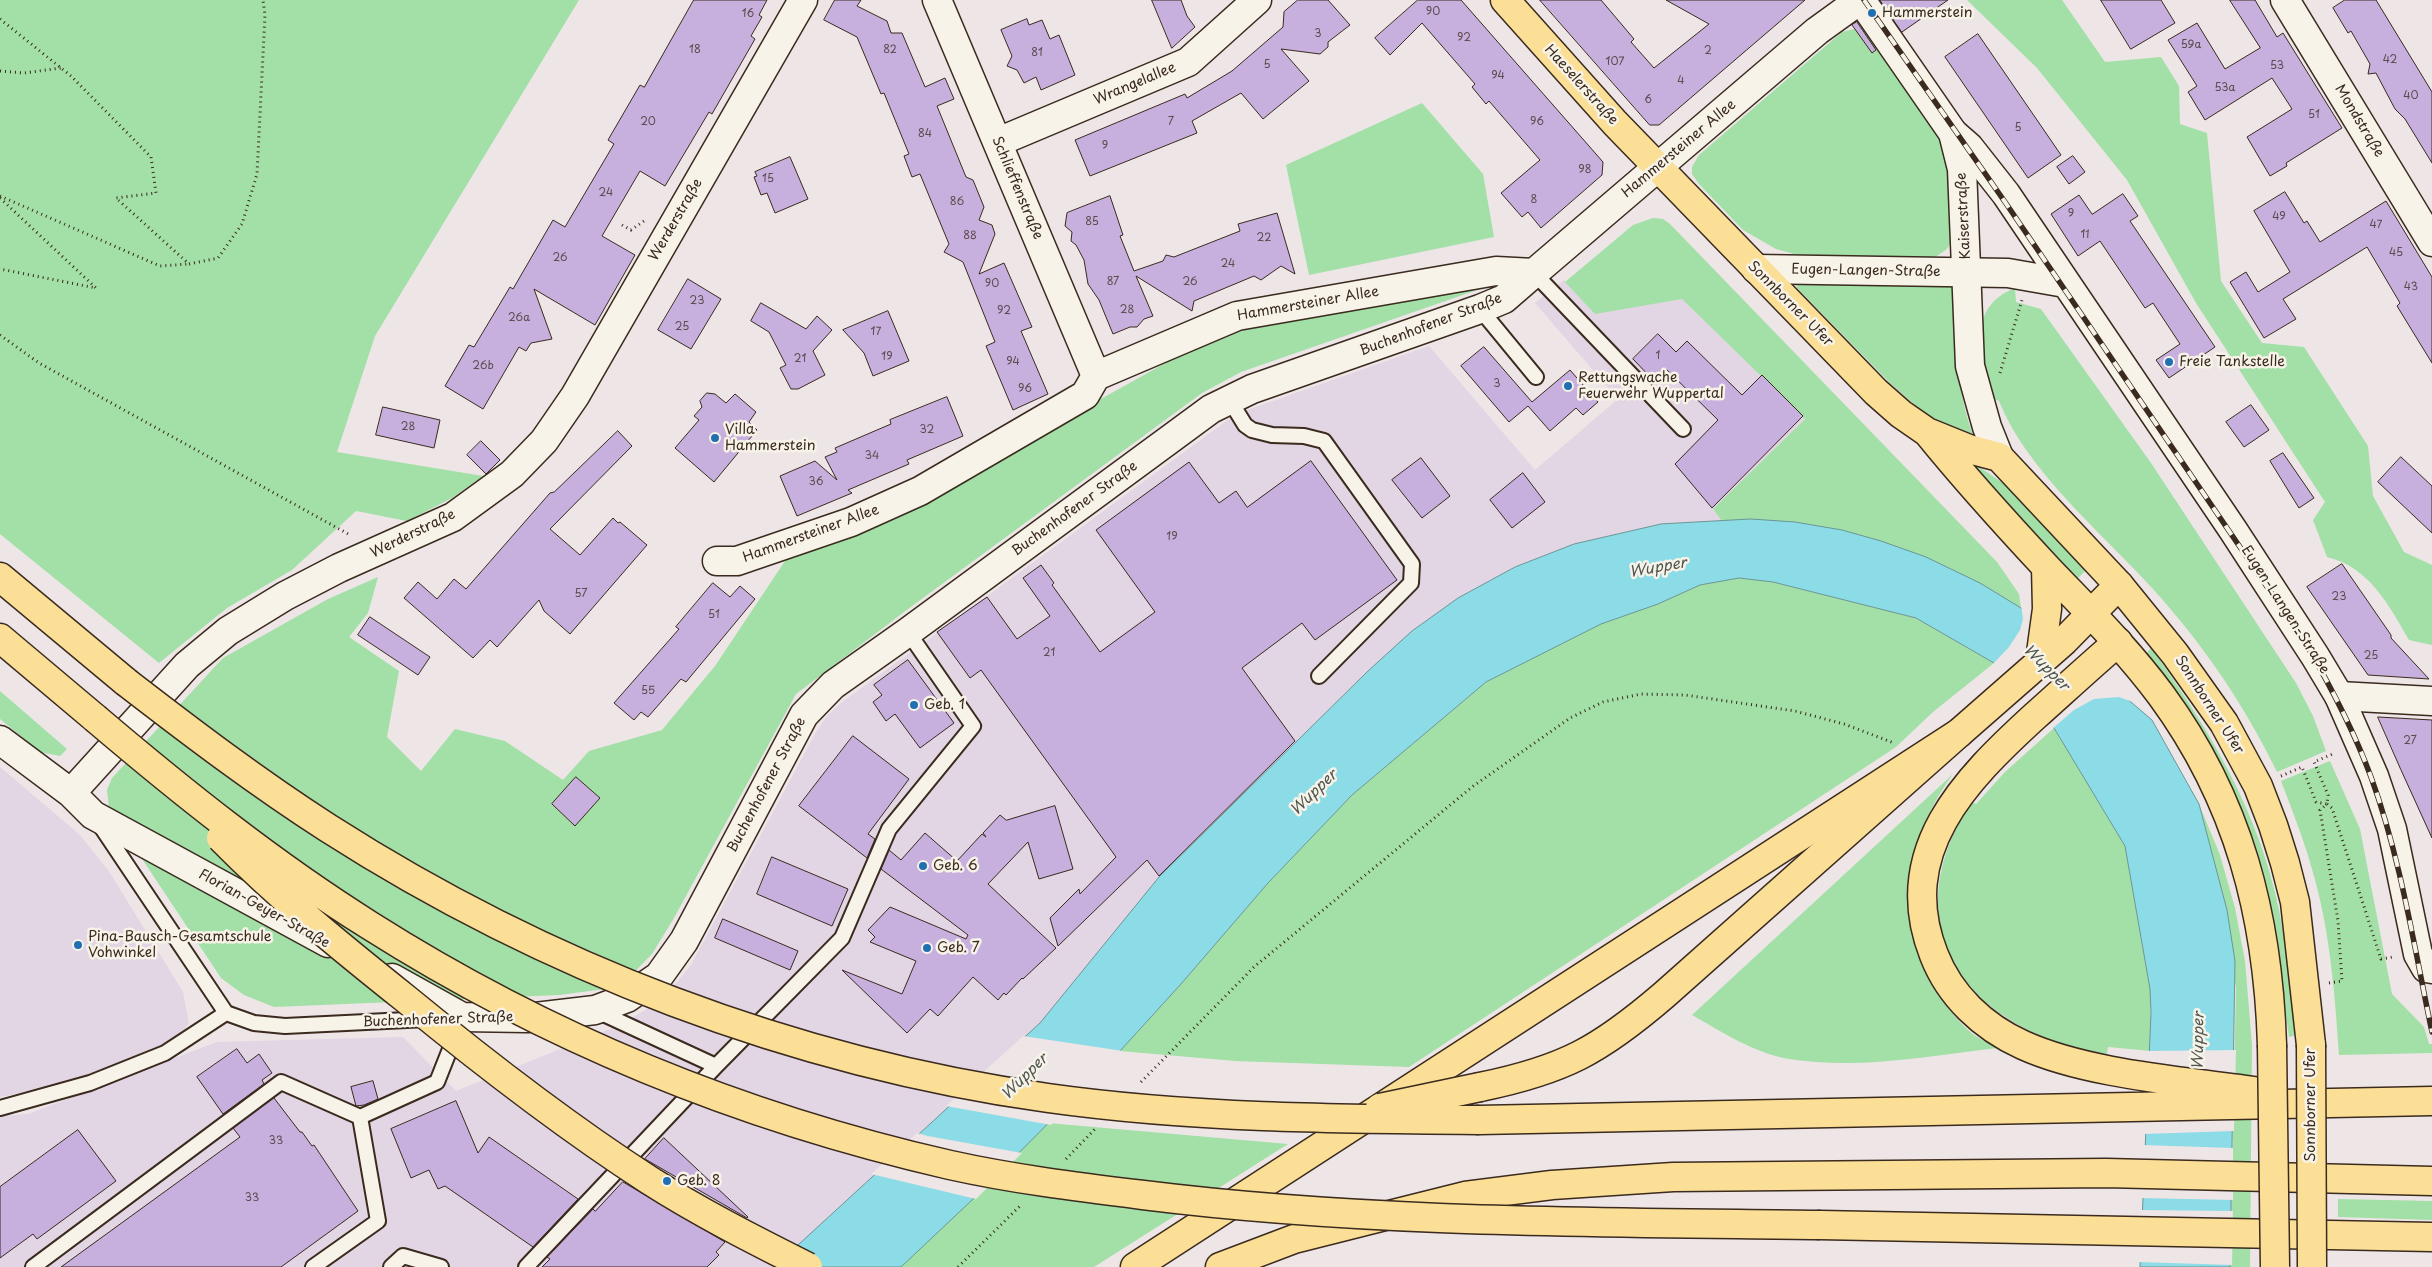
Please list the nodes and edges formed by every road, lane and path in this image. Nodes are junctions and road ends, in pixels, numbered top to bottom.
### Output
1 (263, 0) edge
2 (803, 0) edge
3 (936, 0) edge
4 (1256, 0) edge
5 (1505, 0) edge
6 (1860, 0) edge
7 (2289, 5) edge
8 (0, 19) edge
9 (62, 68) junction
10 (0, 71) edge
11 (1953, 133) junction
12 (998, 142) junction
13 (1658, 169) junction
14 (0, 197) edge
15 (2432, 242) edge
16 (189, 264) junction
17 (0, 269) edge
18 (1756, 269) junction
19 (1966, 272) junction
20 (1534, 273) junction
21 (2029, 276) junction
22 (2065, 283) junction
23 (1480, 309) junction
24 (0, 335) edge
25 (1096, 376) junction
26 (1536, 377) dead end
27 (1999, 379) dead end
28 (1228, 399) junction
29 (1683, 429) dead end
30 (1927, 432) junction
31 (1999, 457) junction
32 (379, 551) junction
33 (717, 561) dead end
34 (2046, 567) junction
35 (0, 577) edge
36 (2119, 585) junction
37 (2091, 612) junction
38 (2145, 616) junction
39 (908, 632) junction
40 (2054, 633) junction
41 (0, 638) edge
42 (2118, 642) junction
43 (1318, 676) dead end
44 (2339, 696) junction
45 (2432, 700) edge
46 (1958, 733) junction
47 (1900, 739) dead end
48 (0, 740) edge
49 (2328, 756) dead end
50 (144, 760) junction
51 (2282, 776) dead end
52 (71, 793) junction
53 (2327, 804) junction
54 (93, 815) junction
55 (2425, 961) edge
56 (2306, 985) junction
57 (595, 1010) junction
58 (226, 1013) junction
59 (462, 1017) junction
60 (716, 1066) junction
61 (1138, 1085) dead end
62 (2263, 1098) junction
63 (2432, 1100) edge
64 (0, 1108) edge
65 (360, 1117) junction
66 (1325, 1119) junction
67 (1097, 1127) dead end
68 (1063, 1162) dead end
69 (2432, 1181) edge
70 (1029, 1197) dead end
71 (2432, 1237) edge
72 (33, 1267) edge
73 (313, 1267) edge
74 (391, 1267) edge
75 (441, 1267) edge
76 (526, 1267) edge
77 (808, 1267) edge
78 (958, 1267) edge
79 (1135, 1267) edge
80 (1220, 1267) edge
81 (2275, 1267) edge
82 (2312, 1267) edge

1 - 16 path
2 - 32 street, Werderstraße
3 - 12 street, Schlieffenstraße
4 - 12 street, Wrangelallee
5 - 13 main road, Haeselerstraße
6 - 11 street, Kaiserstraße
6 - 13 street, Hammersteiner Allee
7 - 15 street, Mondstraße
8 - 9 path
9 - 10 path
9 - 16 path
11 - 19 street, Kaiserstraße
11 - 22 street, Eugen-Langen-Straße
12 - 25 street, Schlieffenstraße
13 - 18 main road, Sonnborner Ufer
13 - 20 street, Hammersteiner Allee
14 - 16 path
14 - 17 path
18 - 19 street, Eugen-Langen-Straße
18 - 30 main road, Sonnborner Ufer
19 - 21 street, Eugen-Langen-Straße
19 - 31 street, Kaiserstraße
20 - 23 street, Buchenhofener Straße
20 - 25 street, Hammersteiner Allee
20 - 29 lane
21 - 22 street, Eugen-Langen-Straße
21 - 27 path
22 - 44 street, Eugen-Langen-Straße
23 - 26 lane
23 - 28 street, Buchenhofener Straße
24 - 32 path
25 - 33 street, Hammersteiner Allee
28 - 39 street, Buchenhofener Straße
28 - 43 lane
30 - 31 main road, Sonnborner Ufer
30 - 34 main road, Sonnborner Ufer
31 - 36 main road, Sonnborner Ufer
32 - 52 street, Werderstraße
34 - 37 main road, Sonnborner Ufer
34 - 40 main road
35 - 66 main road, bridge
36 - 37 main road
36 - 38 main road, Sonnborner Ufer
37 - 40 main road
37 - 42 main road, Sonnborner Ufer
38 - 42 main road
38 - 56 main road, Sonnborner Ufer
39 - 57 street, Buchenhofener Straße
39 - 60 lane
40 - 46 main road
41 - 50 main road, bridge
42 - 62 main road
42 - 81 main road, Sonnborner Ufer, bridge
44 - 45 street
44 - 55 street, Eugen-Langen-Straße
46 - 66 main road, bridge
46 - 79 main road
47 - 61 path
48 - 52 street
49 - 53 path
50 - 71 main road, bridge
50 - 77 main road, bridge
51 - 53 path
52 - 54 street, Florian-Geyer-Straße
53 - 55 path
53 - 56 path
54 - 58 lane
54 - 59 street, Florian-Geyer-Straße
56 - 82 main road, Sonnborner Ufer, bridge
57 - 59 street, Buchenhofener Straße
57 - 60 lane
58 - 59 lane, Buchenhofener Straße
58 - 64 lane
59 - 65 lane
60 - 76 lane
62 - 63 main road
62 - 66 main road, bridge
65 - 72 lane
65 - 73 lane
67 - 68 path
69 - 80 main road
70 - 78 path
74 - 75 lane

